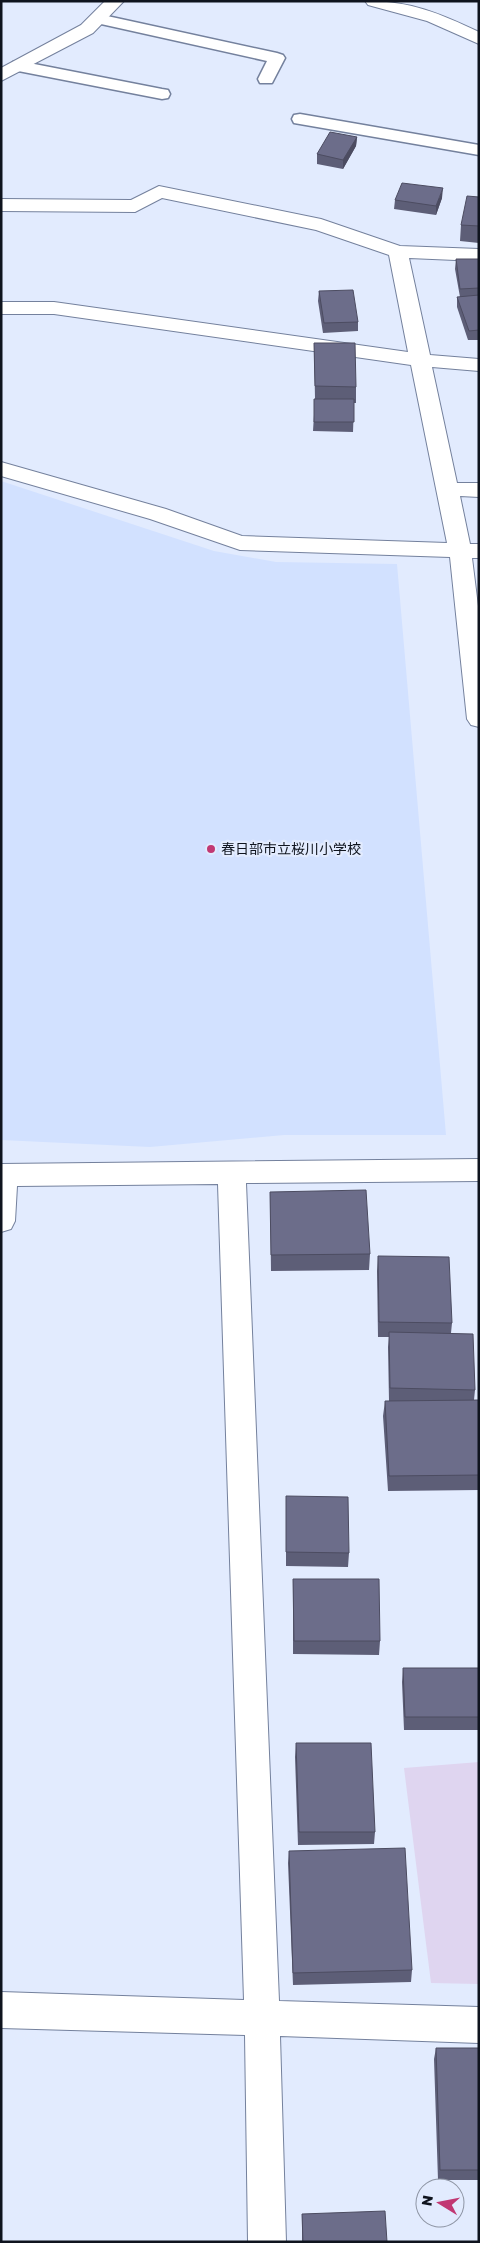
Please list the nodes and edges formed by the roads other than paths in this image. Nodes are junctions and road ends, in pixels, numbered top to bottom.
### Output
1 (115, 1) edge
2 (374, 1) edge
3 (400, 5) edge
4 (98, 19) junction
5 (479, 38) edge
6 (19, 66) junction
7 (1, 76) edge
8 (266, 79) dead end
9 (162, 94) dead end
10 (300, 118) dead end
11 (479, 150) edge
12 (1, 205) edge
13 (398, 252) junction
14 (479, 255) edge
15 (1, 308) edge
16 (420, 360) junction
17 (479, 365) edge
18 (1, 469) edge
19 (447, 489) junction
20 (479, 490) edge
21 (469, 551) edge
22 (479, 719) edge
23 (479, 1170) edge
24 (232, 1172) junction
25 (3, 1175) edge
26 (1, 1221) edge
27 (1, 2010) edge
28 (262, 2020) junction
29 (479, 2025) edge
30 (267, 2242) edge

1 - 4 street
2 - 3 street
3 - 5 street
4 - 6 street
4 - 8 lane
6 - 7 street
6 - 9 lane
10 - 11 lane
12 - 13 street
13 - 14 street
13 - 16 street
15 - 16 street
16 - 17 street
16 - 19 street
18 - 21 street
19 - 20 street
19 - 21 street
21 - 22 street
23 - 24 street
24 - 25 street
24 - 28 street
25 - 26 street
27 - 28 street
28 - 29 street
28 - 30 street

